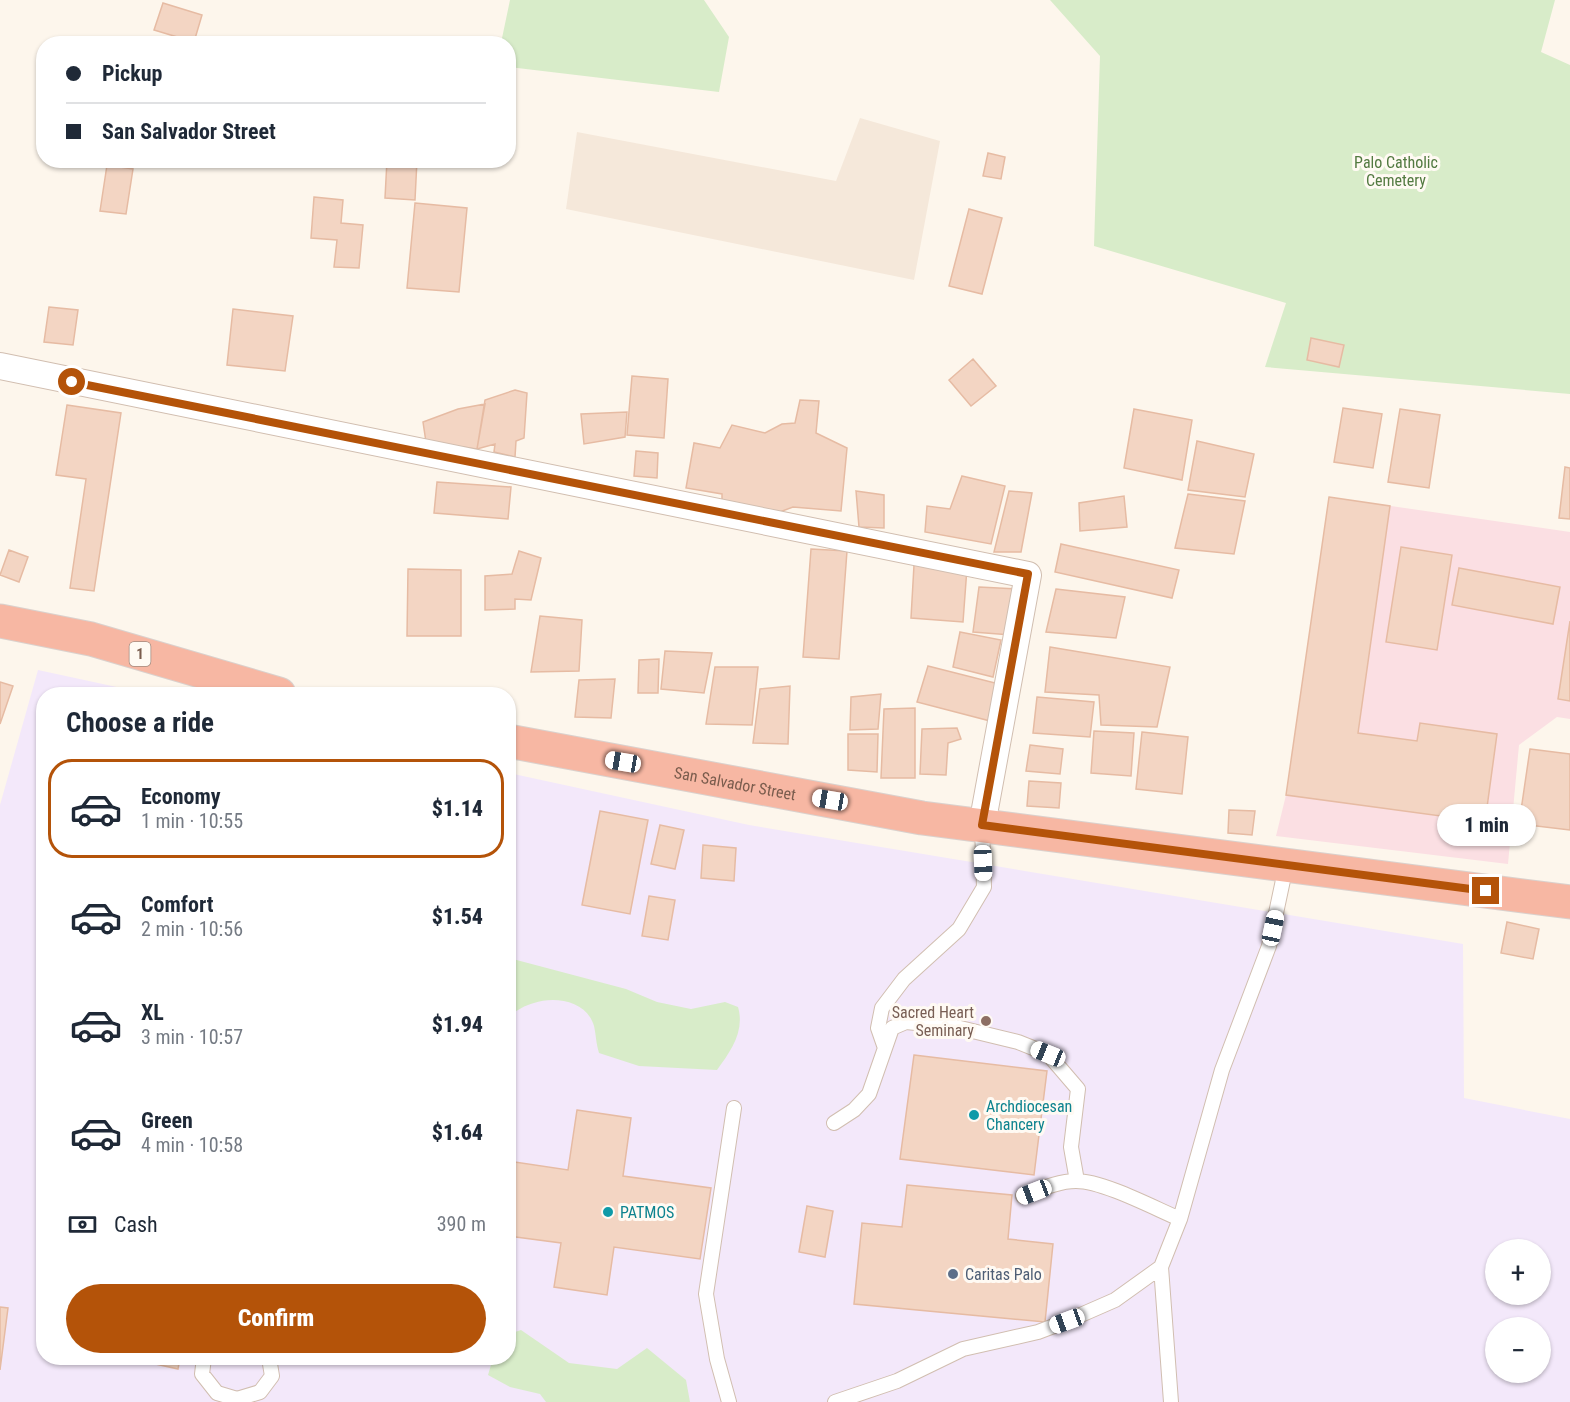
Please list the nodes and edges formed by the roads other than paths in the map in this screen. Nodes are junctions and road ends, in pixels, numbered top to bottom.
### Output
1 (0, 366) edge
2 (0, 621) edge
3 (255, 687) edge
4 (516, 742) edge
5 (982, 825) junction
6 (1286, 866) junction
7 (1570, 902) edge
8 (885, 1048) junction
9 (734, 1108) dead end
10 (834, 1123) dead end
11 (1077, 1181) junction
12 (1023, 1196) dead end
13 (1180, 1219) junction
14 (1161, 1267) junction
15 (203, 1365) edge
16 (270, 1365) edge
17 (729, 1402) edge
18 (835, 1402) edge
19 (1172, 1402) edge

1 - 5 street
2 - 3 highway, 1
4 - 5 highway, San Salvador Street
5 - 6 highway, San Salvador Street
5 - 8 lane
6 - 7 highway, San Salvador Street
6 - 13 lane
8 - 10 lane
8 - 11 lane
9 - 17 lane
11 - 12 lane
11 - 13 lane
13 - 14 lane
14 - 18 lane
14 - 19 lane
15 - 16 lane

